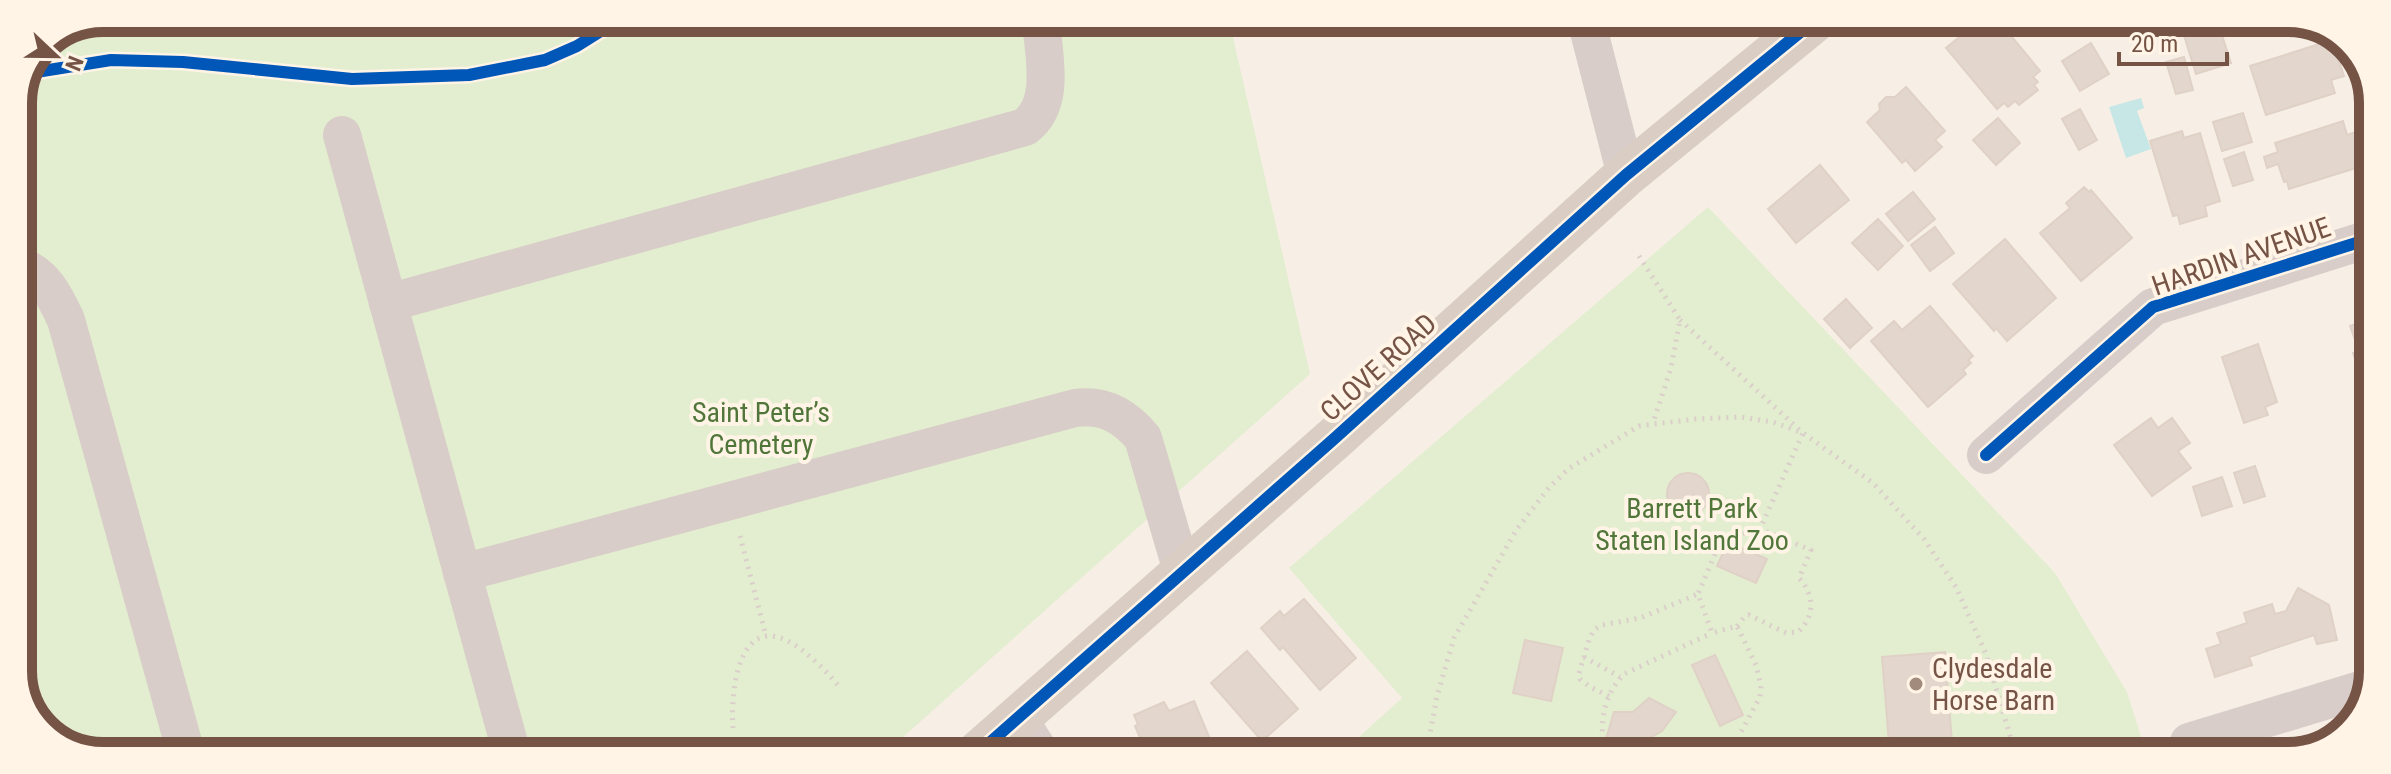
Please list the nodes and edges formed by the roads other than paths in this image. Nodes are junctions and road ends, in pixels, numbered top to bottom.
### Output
1 (1042, 32) edge
2 (1589, 32) edge
3 (1800, 32) edge
4 (342, 135) dead end
5 (1626, 175) junction
6 (2359, 242) edge
7 (32, 272) edge
8 (388, 303) junction
9 (1986, 455) dead end
10 (1182, 571) junction
11 (462, 573) junction
12 (2356, 691) edge
13 (1018, 718) junction
14 (183, 742) edge
15 (509, 742) edge
16 (991, 742) edge
17 (1033, 742) edge
18 (2189, 742) dead end

1 - 8 street
2 - 5 street
3 - 5 main road, CLOVE ROAD
4 - 8 street
5 - 10 main road, CLOVE ROAD
6 - 9 street, HARDIN AVENUE
7 - 14 street
8 - 11 street
10 - 11 street
10 - 13 main road, CLOVE ROAD
11 - 15 street
12 - 18 street
13 - 16 main road, CLOVE ROAD
13 - 17 street

